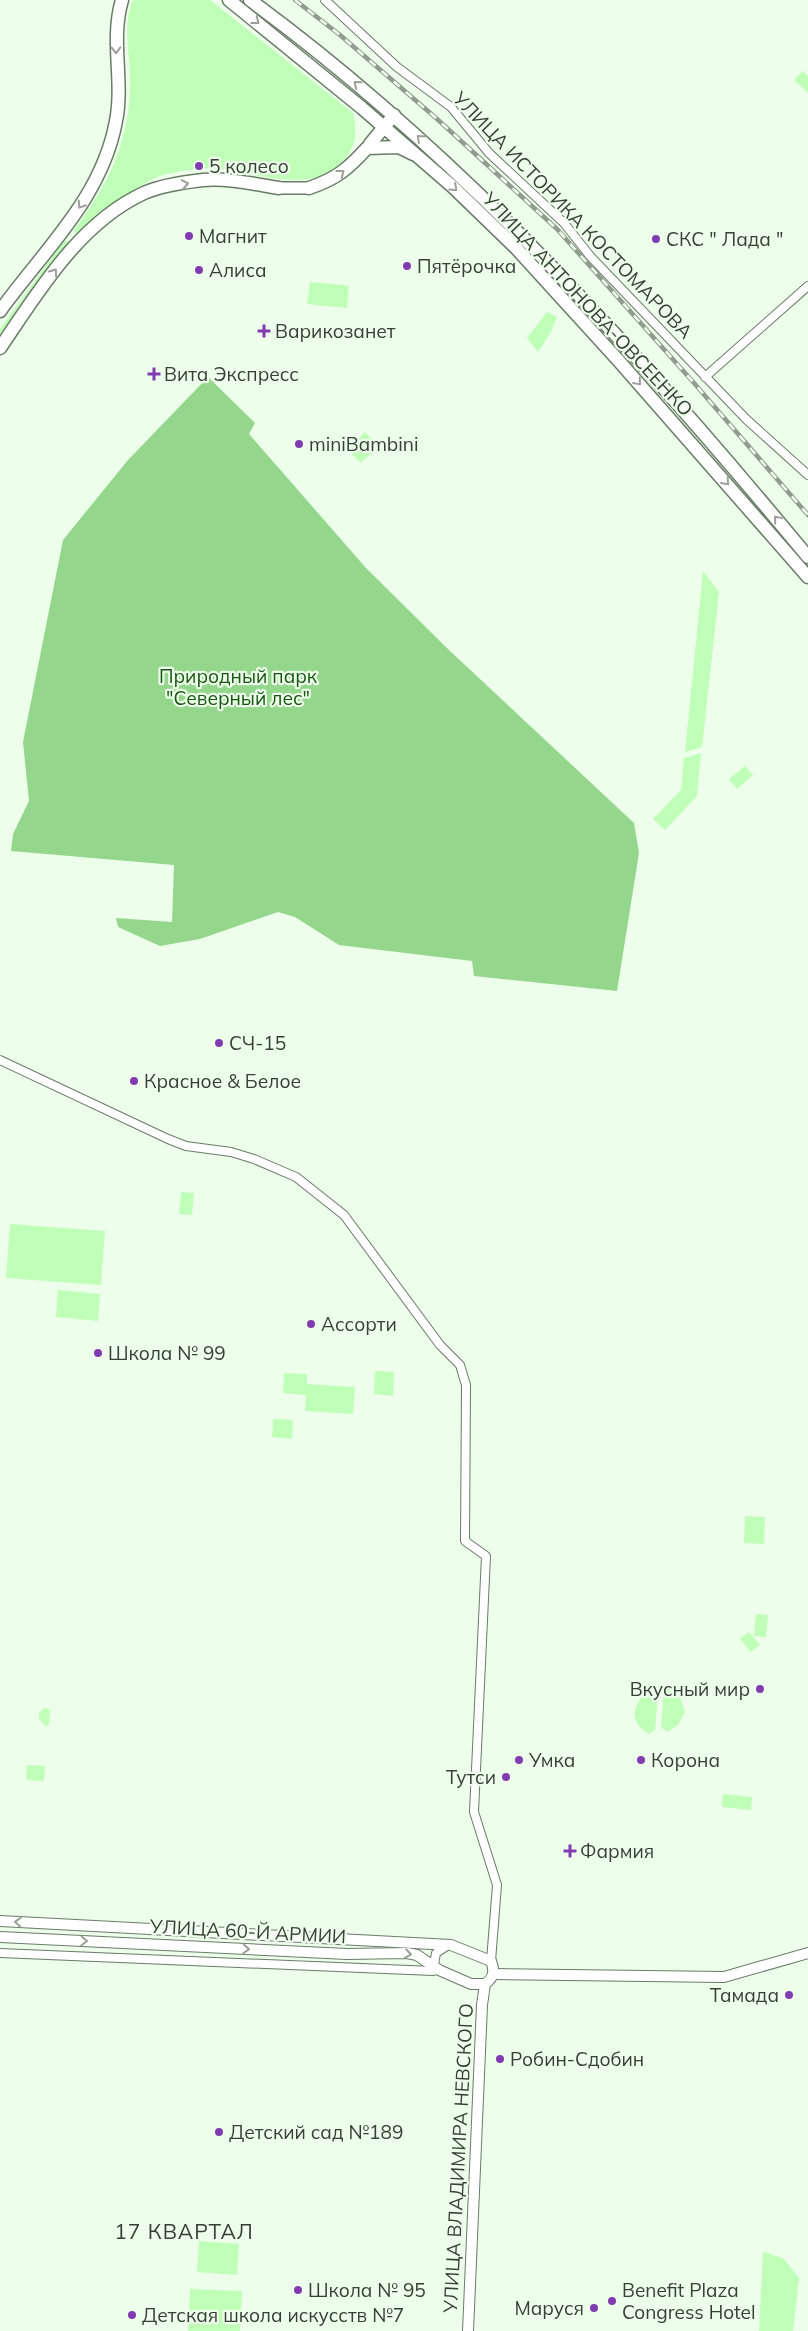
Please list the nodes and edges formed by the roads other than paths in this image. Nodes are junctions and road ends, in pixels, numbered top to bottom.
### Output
1 (122, 0) edge
2 (229, 0) edge
3 (250, 0) edge
4 (325, 0) edge
5 (394, 115) junction
6 (384, 127) junction
7 (369, 146) junction
8 (418, 156) junction
9 (279, 188) joint
10 (309, 188) joint
11 (68, 225) junction
12 (60, 236) junction
13 (83, 238) junction
14 (72, 248) junction
15 (808, 286) edge
16 (0, 311) edge
17 (0, 348) edge
18 (705, 376) junction
19 (808, 475) edge
20 (808, 557) edge
21 (808, 577) edge
22 (0, 1060) edge
23 (0, 1921) edge
24 (63, 1924) junction
25 (0, 1937) edge
26 (62, 1940) junction
27 (451, 1945) junction
28 (0, 1953) edge
29 (808, 1953) edge
30 (491, 1961) junction
31 (434, 1968) junction
32 (494, 1974) junction
33 (486, 1984) junction
34 (468, 2331) edge

1 -> 11 main road
2 -> 6 main road, УЛИЦА АНТОНОВА-ОВСЕЕНКО
5 -> 3 main road, УЛИЦА АНТОНОВА-ОВСЕЕНКО
4 - 18 street, УЛИЦА ИСТОРИКА КОСТОМАРОВА
5 - 6 main road
20 -> 5 main road, УЛИЦА АНТОНОВА-ОВСЕЕНКО
6 - 7 main road
6 - 8 main road, УЛИЦА АНТОНОВА-ОВСЕЕНКО
7 - 8 main road
10 -> 7 main road
8 -> 21 main road, УЛИЦА АНТОНОВА-ОВСЕЕНКО
9 - 10 main road
13 -> 9 main road
11 - 12 main road
11 - 13 main road
12 - 14 main road
12 - 16 main road
13 - 14 main road
17 -> 14 main road
15 - 18 street
18 - 19 street, УЛИЦА ИСТОРИКА КОСТОМАРОВА
22 - 30 street
24 -> 23 street, УЛИЦА 60-Й АРМИИ
24 - 26 street
24 - 27 street, УЛИЦА 60-Й АРМИИ
25 - 26 street, УЛИЦА 60-Й АРМИИ
26 -> 31 street, УЛИЦА 60-Й АРМИИ
27 - 30 street
27 - 31 street
28 - 31 street
29 - 32 street
30 - 32 street
31 - 33 street, УЛИЦА 60-Й АРМИИ
32 - 33 street, УЛИЦА ВЛАДИМИРА НЕВСКОГО
33 - 34 street, УЛИЦА ВЛАДИМИРА НЕВСКОГО

